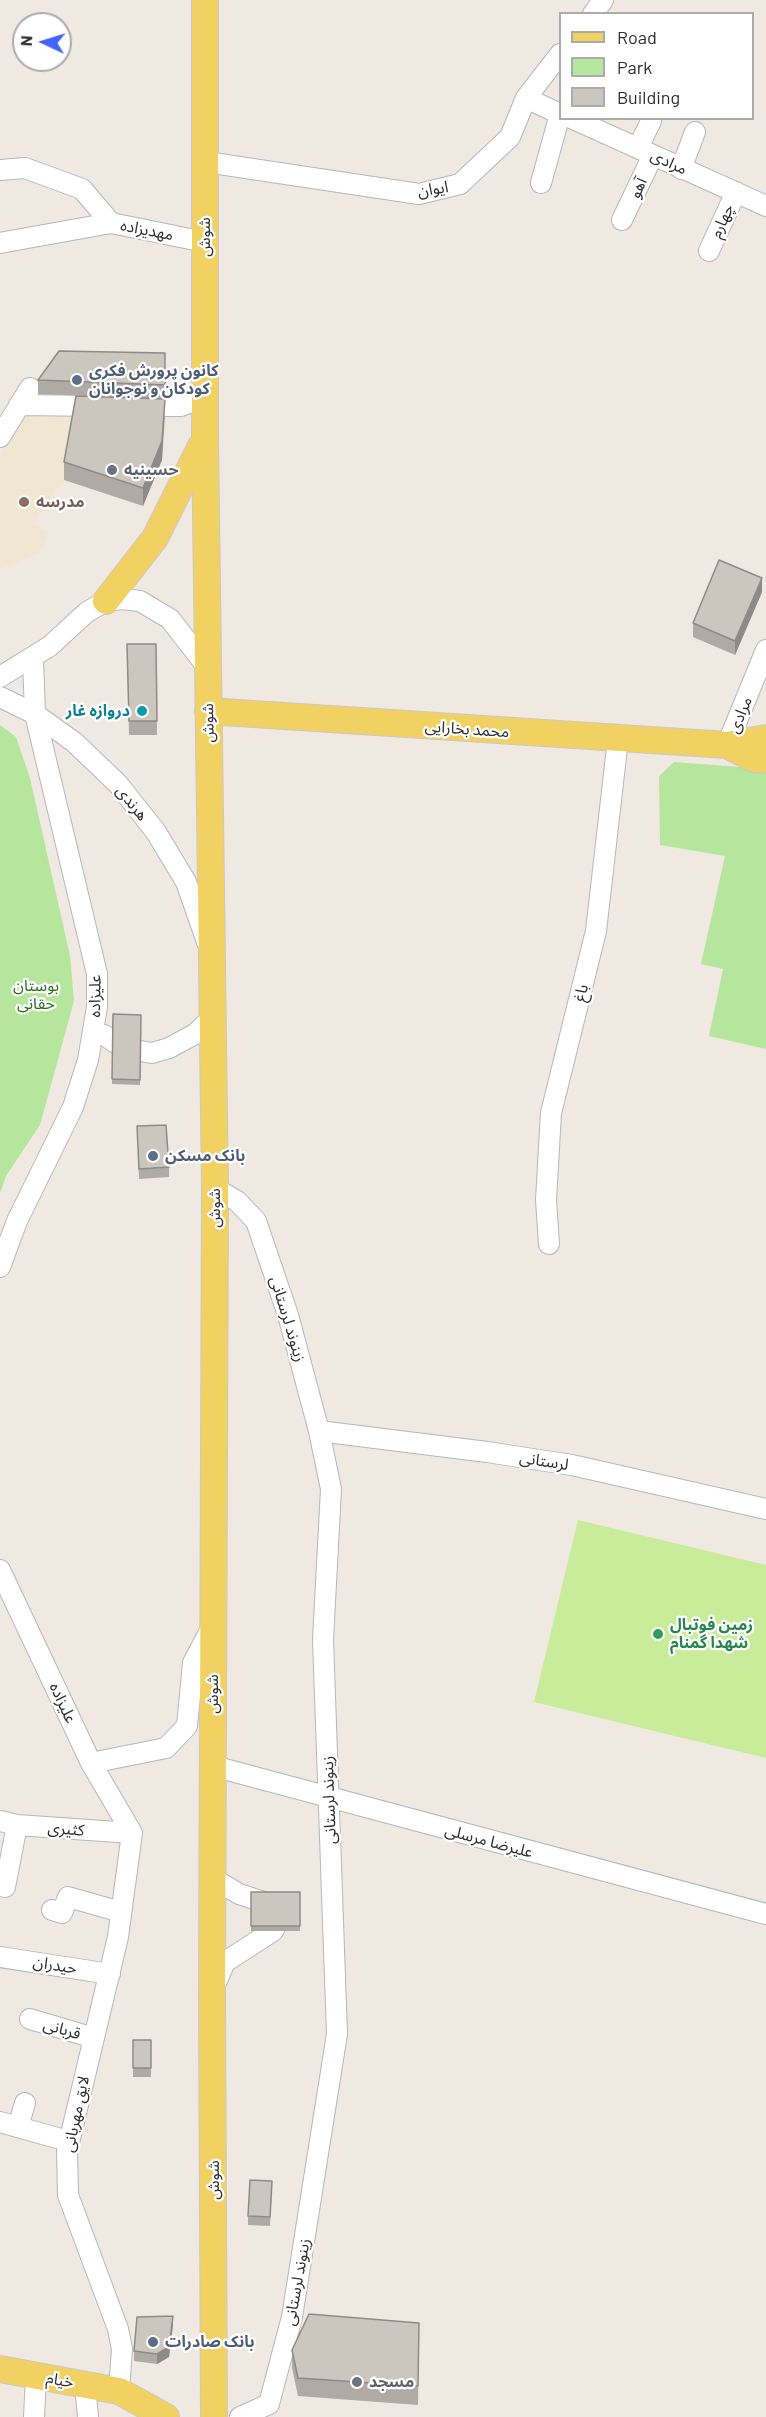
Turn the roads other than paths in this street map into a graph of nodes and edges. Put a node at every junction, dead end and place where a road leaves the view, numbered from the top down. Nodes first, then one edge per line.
1 (205, 0) edge
2 (559, 57) edge
3 (526, 98) junction
4 (559, 114) edge
5 (559, 117) edge
6 (576, 120) edge
7 (651, 121) dead end
8 (695, 132) dead end
9 (646, 152) junction
10 (206, 162) junction
11 (681, 169) junction
12 (0, 170) edge
13 (540, 183) dead end
14 (736, 192) junction
15 (766, 206) edge
16 (622, 220) dead end
17 (111, 223) junction
18 (205, 242) junction
19 (0, 243) edge
20 (709, 251) dead end
21 (30, 388) dead end
22 (206, 396) junction
23 (19, 405) junction
24 (0, 437) edge
25 (205, 437) junction
26 (106, 601) junction
27 (766, 650) edge
28 (33, 659) junction
29 (208, 669) junction
30 (0, 677) edge
31 (0, 697) edge
32 (208, 711) junction
33 (35, 714) junction
34 (766, 738) edge
35 (618, 739) junction
36 (727, 746) junction
37 (766, 760) edge
38 (211, 953) junction
39 (211, 1019) junction
40 (104, 1035) dead end
41 (215, 1188) junction
42 (549, 1244) dead end
43 (0, 1267) edge
44 (319, 1431) junction
45 (766, 1509) edge
46 (0, 1570) edge
47 (214, 1623) junction
48 (91, 1763) junction
49 (213, 1766) junction
50 (330, 1797) junction
51 (9, 1823) edge
52 (132, 1833) junction
53 (214, 1879) junction
54 (5, 1887) dead end
55 (52, 1910) dead end
56 (121, 1912) junction
57 (766, 1914) edge
58 (0, 1957) edge
59 (110, 1974) junction
60 (212, 1994) junction
61 (30, 2019) dead end
62 (94, 2038) junction
63 (25, 2103) dead end
64 (9, 2125) edge
65 (68, 2142) junction
66 (0, 2369) edge
67 (36, 2376) junction
68 (85, 2385) junction
69 (119, 2391) junction
70 (34, 2417) edge
71 (88, 2417) edge
72 (165, 2417) edge
73 (214, 2417) edge
74 (240, 2417) edge

1 - 10 main road, شوش
2 - 3 street, ایوان
3 - 4 street
3 - 10 street, ایوان
5 - 13 street
6 - 9 street, مرادی
7 - 9 street, آهو
8 - 11 street
9 - 11 street, مرادی
9 - 16 street, آهو
10 - 18 main road, شوش
11 - 14 street, مرادی
12 - 17 street, مهدیزاده
14 - 15 street, مرادی
14 - 20 street, چهارم
17 - 18 street, مهدیزاده
17 - 19 street
18 - 22 main road, شوش
21 - 23 street
22 - 23 street
22 - 25 main road, شوش
23 - 24 street
25 - 26 main road
25 - 29 main road, شوش
26 - 28 street
26 - 29 street
27 - 36 street, مرادی
28 - 30 street
28 - 33 street, علیزاده
29 - 32 main road, شوش
31 - 33 street, هرندی
32 - 35 main road, محمد بخارایی
32 - 38 main road, شوش
33 - 38 street, هرندی
33 - 43 street, علیزاده
34 - 36 main road, محمد بخارایی
35 - 36 main road, محمد بخارایی
35 - 42 street, باغ
36 - 37 main road, محمد بخارایی
38 - 39 main road, شوش
39 - 40 street
39 - 41 main road, شوش
41 - 44 street, زینوند لرستانی
41 - 47 main road, شوش
44 - 45 street, لرستانی
44 - 50 street, زینوند لرستانی
46 - 48 street, علیزاده
47 - 48 street
47 - 49 main road, شوش
48 - 52 street, علیزاده
49 - 50 street, علیرضا مرسلی
49 - 53 main road, شوش
50 - 57 street, علیرضا مرسلی
50 - 74 street, زینوند لرستانی
51 - 52 street, کثیری
51 - 54 street
52 - 56 street, لایق مهربانی
53 - 60 main road, شوش
53 - 60 street
55 - 56 street
56 - 59 street, لایق مهربانی
58 - 59 street, حیدران
59 - 62 street, لایق مهربانی
60 - 73 main road, شوش
61 - 62 street, قربانی
62 - 65 street, لایق مهربانی
63 - 64 street
64 - 65 street
65 - 69 street, لایق مهربانی
66 - 67 main road, خیام
67 - 68 main road, خیام
67 - 70 street
68 - 69 main road, خیام
68 - 71 street
69 - 72 main road, خیام

